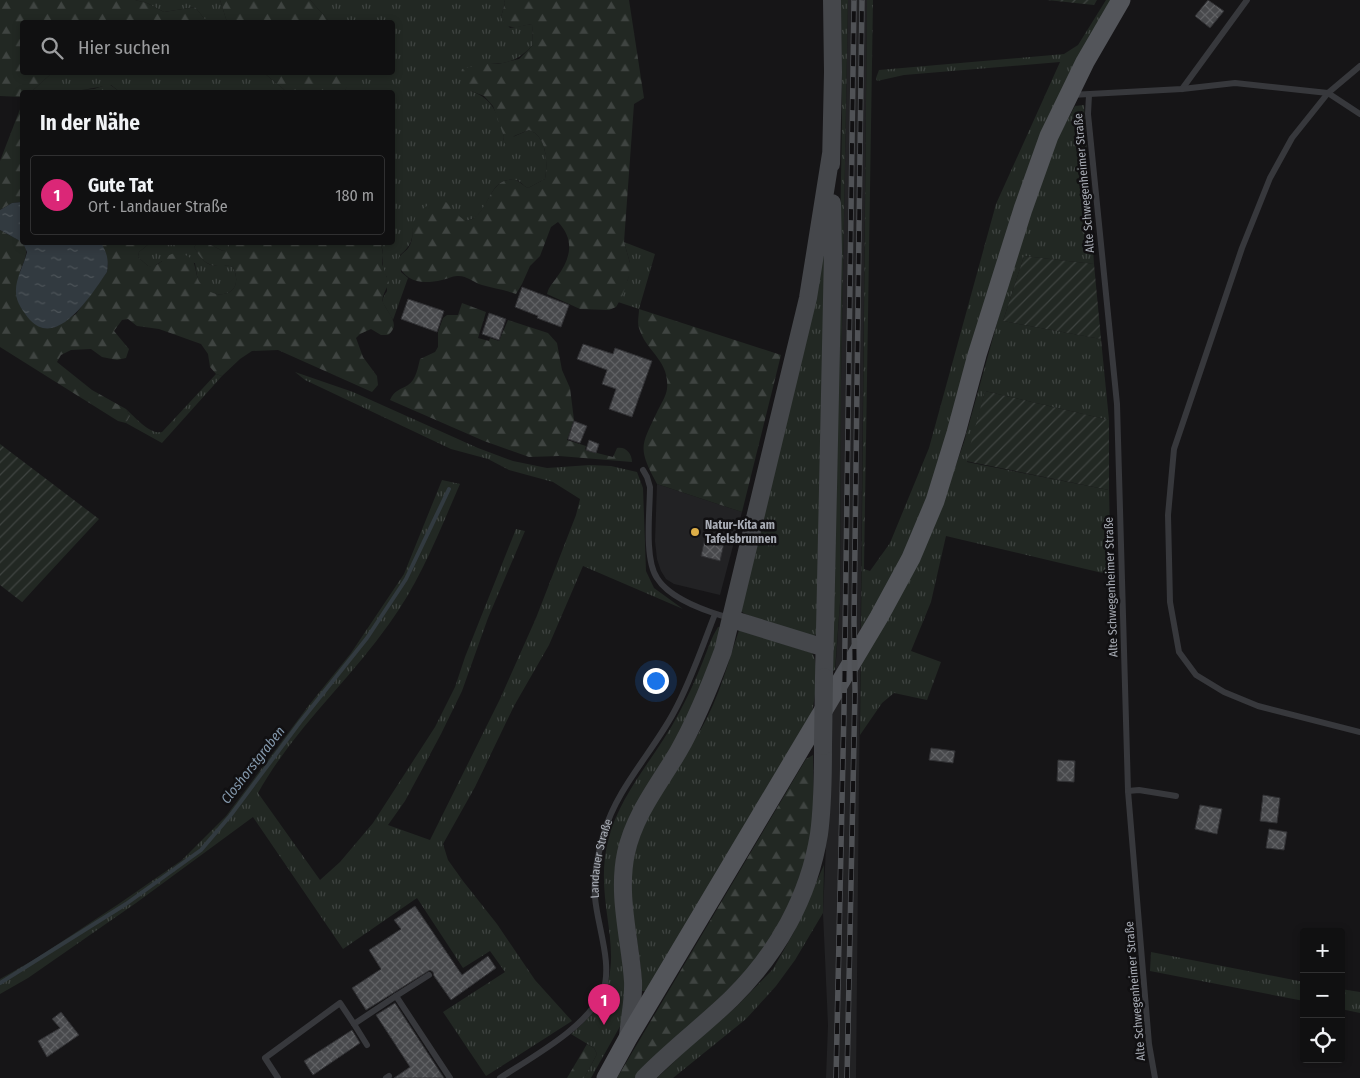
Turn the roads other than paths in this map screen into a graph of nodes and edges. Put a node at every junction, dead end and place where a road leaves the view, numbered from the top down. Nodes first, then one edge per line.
1 (832, 0) edge
2 (1121, 0) edge
3 (1248, 0) edge
4 (1360, 66) edge
5 (1182, 89) junction
6 (1328, 93) junction
7 (1089, 94) junction
8 (1069, 95) junction
9 (1360, 114) edge
10 (831, 154) junction
11 (643, 470) dead end
12 (723, 616) junction
13 (825, 648) junction
14 (1360, 732) edge
15 (1128, 791) junction
16 (1176, 796) dead end
17 (429, 975) dead end
18 (396, 996) junction
19 (354, 1024) junction
20 (628, 1038) junction
21 (367, 1045) dead end
22 (278, 1078) edge
23 (450, 1078) edge
24 (500, 1078) edge
25 (606, 1078) edge
26 (644, 1078) edge
27 (1155, 1078) edge

1 - 10 main road
2 - 8 main road
3 - 5 lane
4 - 6 lane
5 - 6 lane
5 - 7 lane
6 - 9 lane
6 - 14 lane
7 - 8 lane
7 - 15 lane, Alte Schwegenheimer Straße
8 - 20 main road
10 - 12 main road
10 - 13 main road
11 - 12 lane
12 - 13 main road
12 - 20 main road
12 - 24 lane, Landauer Straße
13 - 26 main road, bridge
15 - 16 lane
15 - 27 lane, Alte Schwegenheimer Straße
17 - 18 lane
18 - 19 lane
18 - 23 lane
19 - 21 lane
19 - 22 lane
20 - 25 main road

